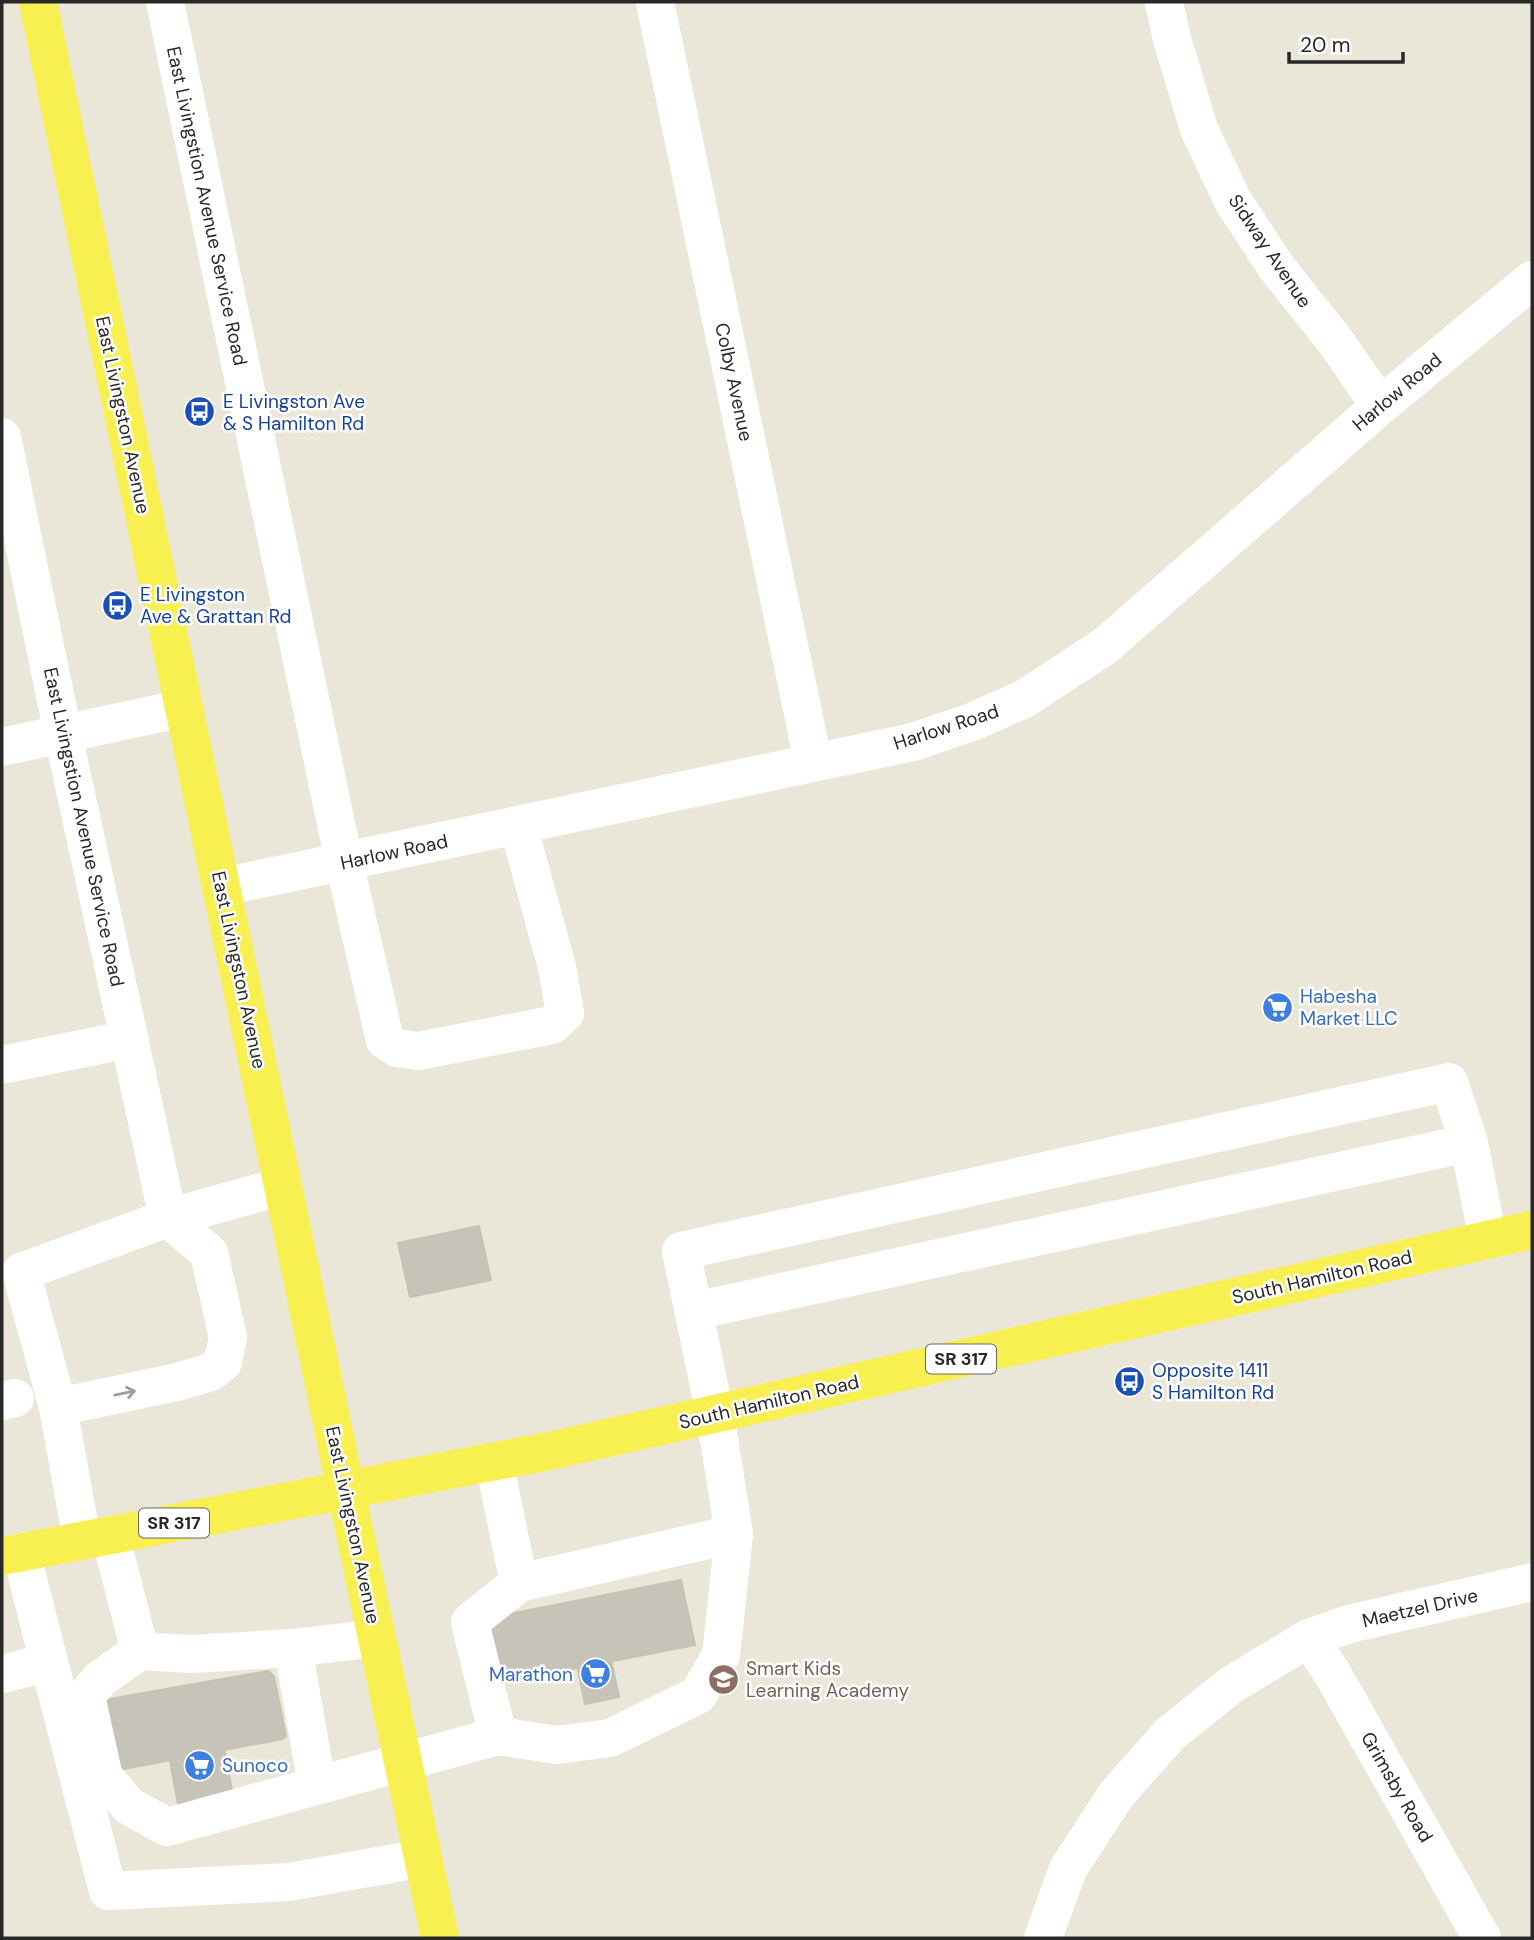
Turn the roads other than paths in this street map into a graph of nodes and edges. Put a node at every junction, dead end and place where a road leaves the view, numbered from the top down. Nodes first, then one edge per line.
1 (38, 2) edge
2 (165, 2) edge
3 (655, 2) edge
4 (1164, 2) edge
5 (1532, 280) edge
6 (1380, 406) junction
7 (2, 437) edge
8 (184, 708) junction
9 (63, 734) junction
10 (2, 747) edge
11 (813, 761) junction
12 (518, 825) junction
13 (344, 862) junction
14 (222, 887) junction
15 (130, 1039) junction
16 (2, 1065) edge
17 (1469, 1143) junction
18 (283, 1186) junction
19 (168, 1218) junction
20 (1532, 1230) edge
21 (1488, 1240) junction
22 (11, 1274) edge
23 (694, 1311) junction
24 (58, 1407) junction
25 (715, 1414) junction
26 (494, 1462) junction
27 (346, 1491) junction
28 (734, 1534) junction
29 (96, 1538) junction
30 (11, 1554) edge
31 (1532, 1582) edge
32 (519, 1583) junction
33 (1309, 1637) junction
34 (377, 1638) junction
35 (293, 1648) junction
36 (140, 1651) junction
37 (49, 1662) junction
38 (2, 1674) edge
39 (498, 1737) junction
40 (403, 1762) junction
41 (317, 1786) junction
42 (423, 1858) junction
43 (440, 1938) edge
44 (1043, 1938) edge
45 (1482, 1938) edge

1 - 8 main road, East Livingston Avenue
2 - 13 street, East Livingstion Avenue Service Road
3 - 11 street, Colby Avenue
4 - 6 street, Sidway Avenue
5 - 6 street, Harlow Road
6 - 11 street, Harlow Road
7 - 9 street, East Livingstion Avenue Service Road
8 - 9 street
8 - 14 main road, East Livingston Avenue
9 - 10 street
9 - 15 street, East Livingstion Avenue Service Road
11 - 12 street, Harlow Road
12 - 13 street, Harlow Road
12 - 13 street, East Livingstion Avenue Service Road
13 - 14 street, Harlow Road
14 - 18 main road, East Livingston Avenue
15 - 16 street
15 - 19 street, East Livingstion Avenue Service Road
17 - 21 street
17 - 23 street
17 - 23 street
18 - 19 street
18 - 27 main road, East Livingston Avenue
19 - 22 street
24 -> 19 street
20 - 21 main road, South Hamilton Road / SR 317
21 - 25 main road, South Hamilton Road / SR 317
22 - 24 street
23 - 25 street
24 - 29 street
25 - 26 main road, South Hamilton Road / SR 317
25 - 28 street
26 - 27 main road, South Hamilton Road / SR 317
26 - 32 street
27 - 29 main road, South Hamilton Road / SR 317
27 - 34 main road, East Livingston Avenue
28 - 32 street
28 - 39 street
29 - 30 main road, South Hamilton Road / SR 317
29 - 36 street
30 - 37 street
31 - 33 street, Maetzel Drive
32 - 39 street
33 - 44 street, Maetzel Drive
33 - 45 street, Grimsby Road
34 - 35 street
34 - 40 main road, East Livingston Avenue
35 - 36 street
35 - 41 street
36 - 41 street
37 - 38 street
37 - 42 street
39 - 40 street
40 - 41 street
40 - 42 main road, East Livingston Avenue
42 - 43 main road, East Livingston Avenue

